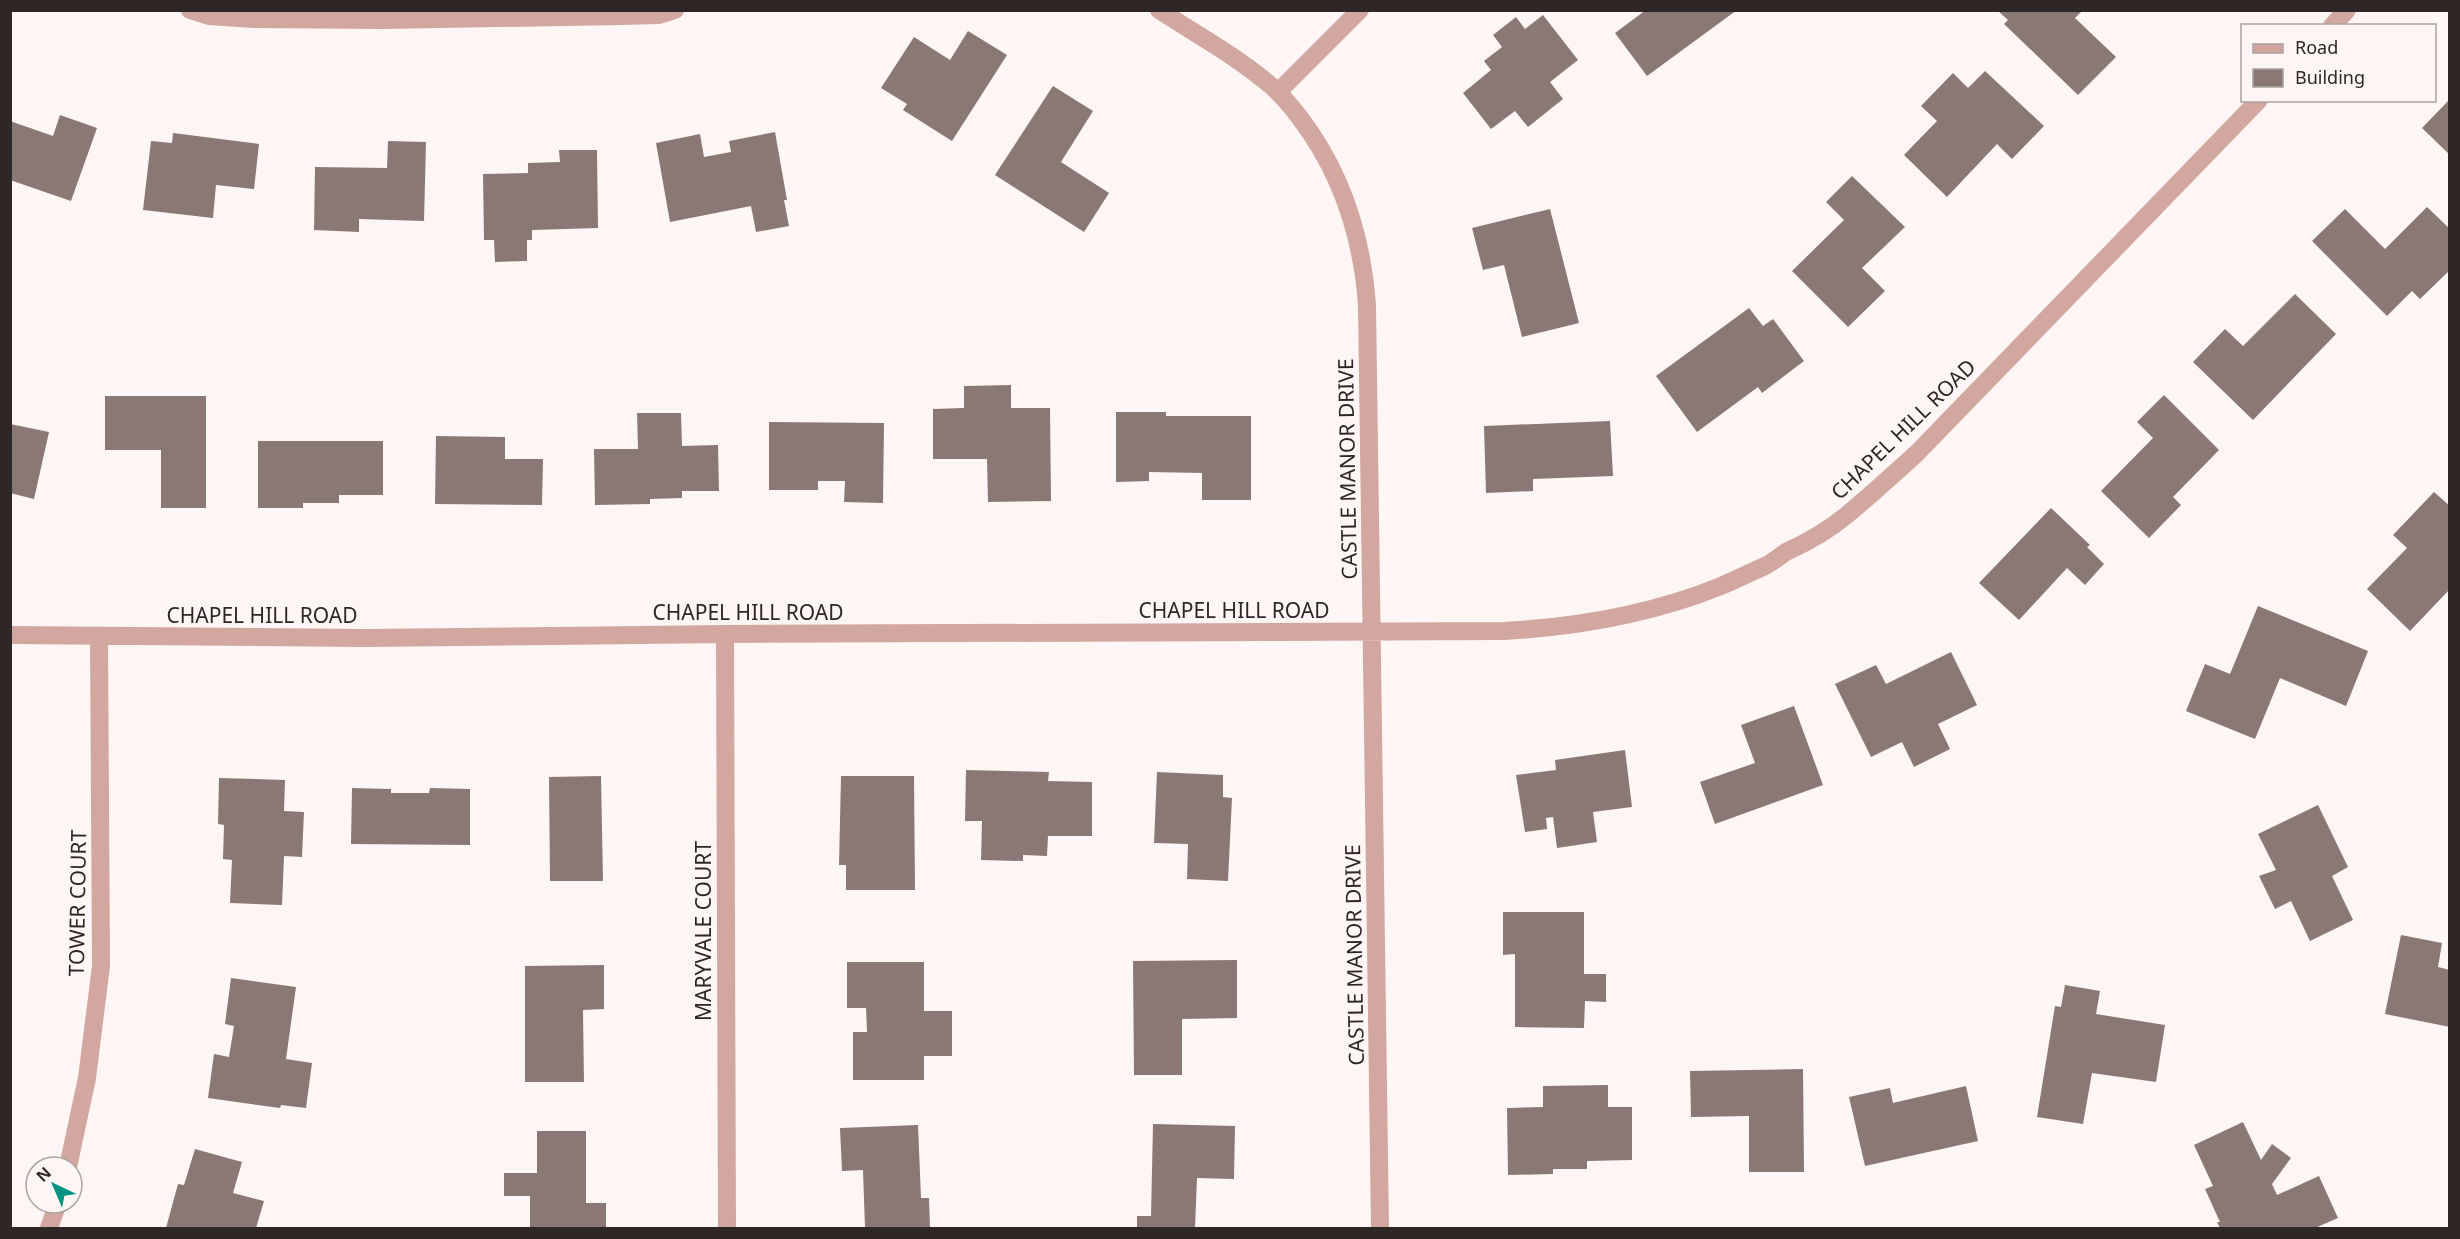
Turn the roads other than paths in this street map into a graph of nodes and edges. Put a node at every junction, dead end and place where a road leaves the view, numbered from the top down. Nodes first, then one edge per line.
1 (190, 10) edge
2 (675, 10) edge
3 (1159, 10) edge
4 (1360, 10) edge
5 (2347, 10) edge
6 (2334, 24) edge
7 (1278, 92) junction
8 (2257, 102) edge
9 (1372, 632) junction
10 (725, 634) junction
11 (10, 635) edge
12 (99, 637) junction
13 (71, 1155) edge
14 (727, 1228) edge
15 (1380, 1228) edge

1 - 2 street
3 - 7 street, CASTLE MANOR DRIVE
4 - 7 street
5 - 6 street
7 - 9 street, CASTLE MANOR DRIVE
8 - 9 street, CHAPEL HILL ROAD
9 - 10 street, CHAPEL HILL ROAD
9 - 15 street, CASTLE MANOR DRIVE
10 - 12 street, CHAPEL HILL ROAD
10 - 14 street, MARYVALE COURT
11 - 12 street, CHAPEL HILL ROAD
12 - 13 street, TOWER COURT

